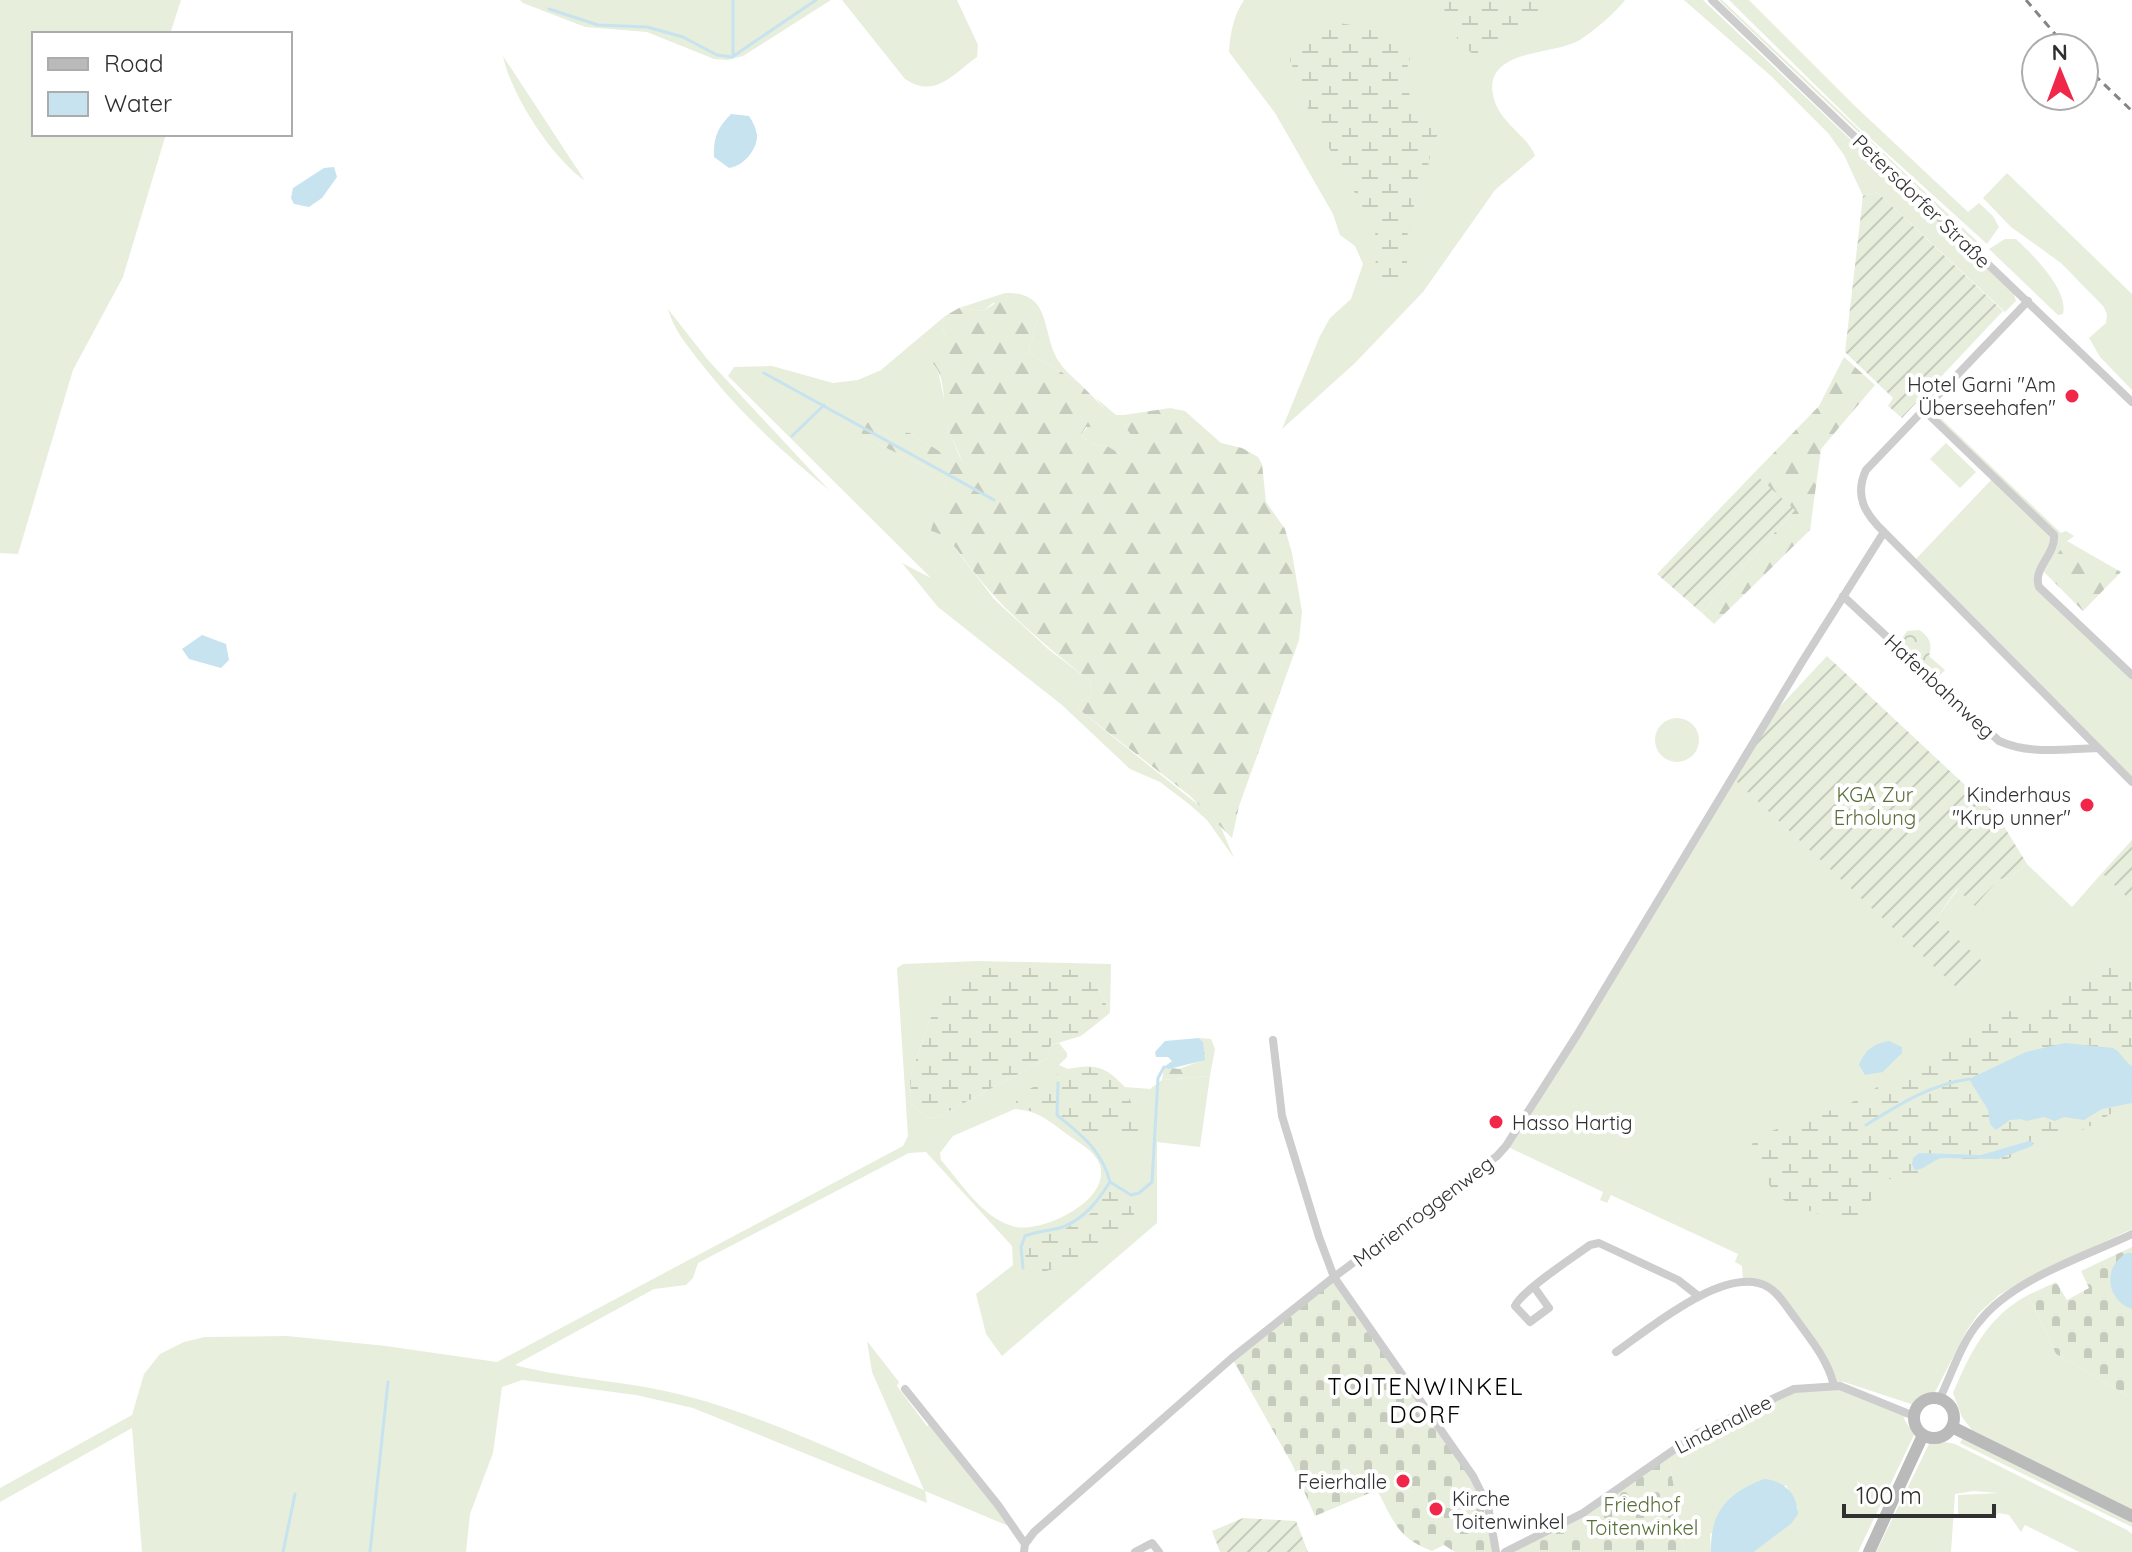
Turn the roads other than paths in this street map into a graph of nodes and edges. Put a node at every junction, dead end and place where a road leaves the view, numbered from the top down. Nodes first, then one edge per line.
1 (1712, 0) edge
2 (2028, 301) junction
3 (2132, 402) edge
4 (1924, 410) junction
5 (1884, 532) junction
6 (1843, 596) junction
7 (2132, 675) edge
8 (2097, 748) junction
9 (2132, 782) edge
10 (1273, 1040) dead end
11 (2132, 1234) edge
12 (1334, 1277) junction
13 (1534, 1287) junction
14 (1697, 1295) junction
15 (1616, 1352) dead end
16 (1832, 1385) junction
17 (905, 1389) dead end
18 (1940, 1398) junction
19 (1914, 1416) junction
20 (1952, 1427) junction
21 (1923, 1435) junction
22 (2132, 1516) edge
23 (1024, 1548) edge
24 (1135, 1552) edge
25 (1159, 1552) edge
26 (1496, 1552) edge
27 (1505, 1552) edge
28 (1869, 1552) edge

1 - 2 street, Petersdorfer Straße
2 - 3 street, Petersdorfer Straße
2 - 4 street
4 - 5 street
4 - 7 street
5 - 6 street
5 - 8 street
6 - 8 street, Hafenbahnweg
6 - 12 street, Marienroggenweg
8 - 9 street
10 - 12 street
11 - 18 street
12 - 23 street, Marienroggenweg
12 - 26 street
13 - 13 street
13 - 14 street
14 - 15 street
14 - 16 street
16 - 19 street, Lindenallee
16 - 27 street, Lindenallee
17 - 23 street, Marienroggenweg
18 - 19 street
18 - 20 street
19 - 21 street
20 - 21 street
20 - 22 street
21 - 28 street
24 - 25 street

